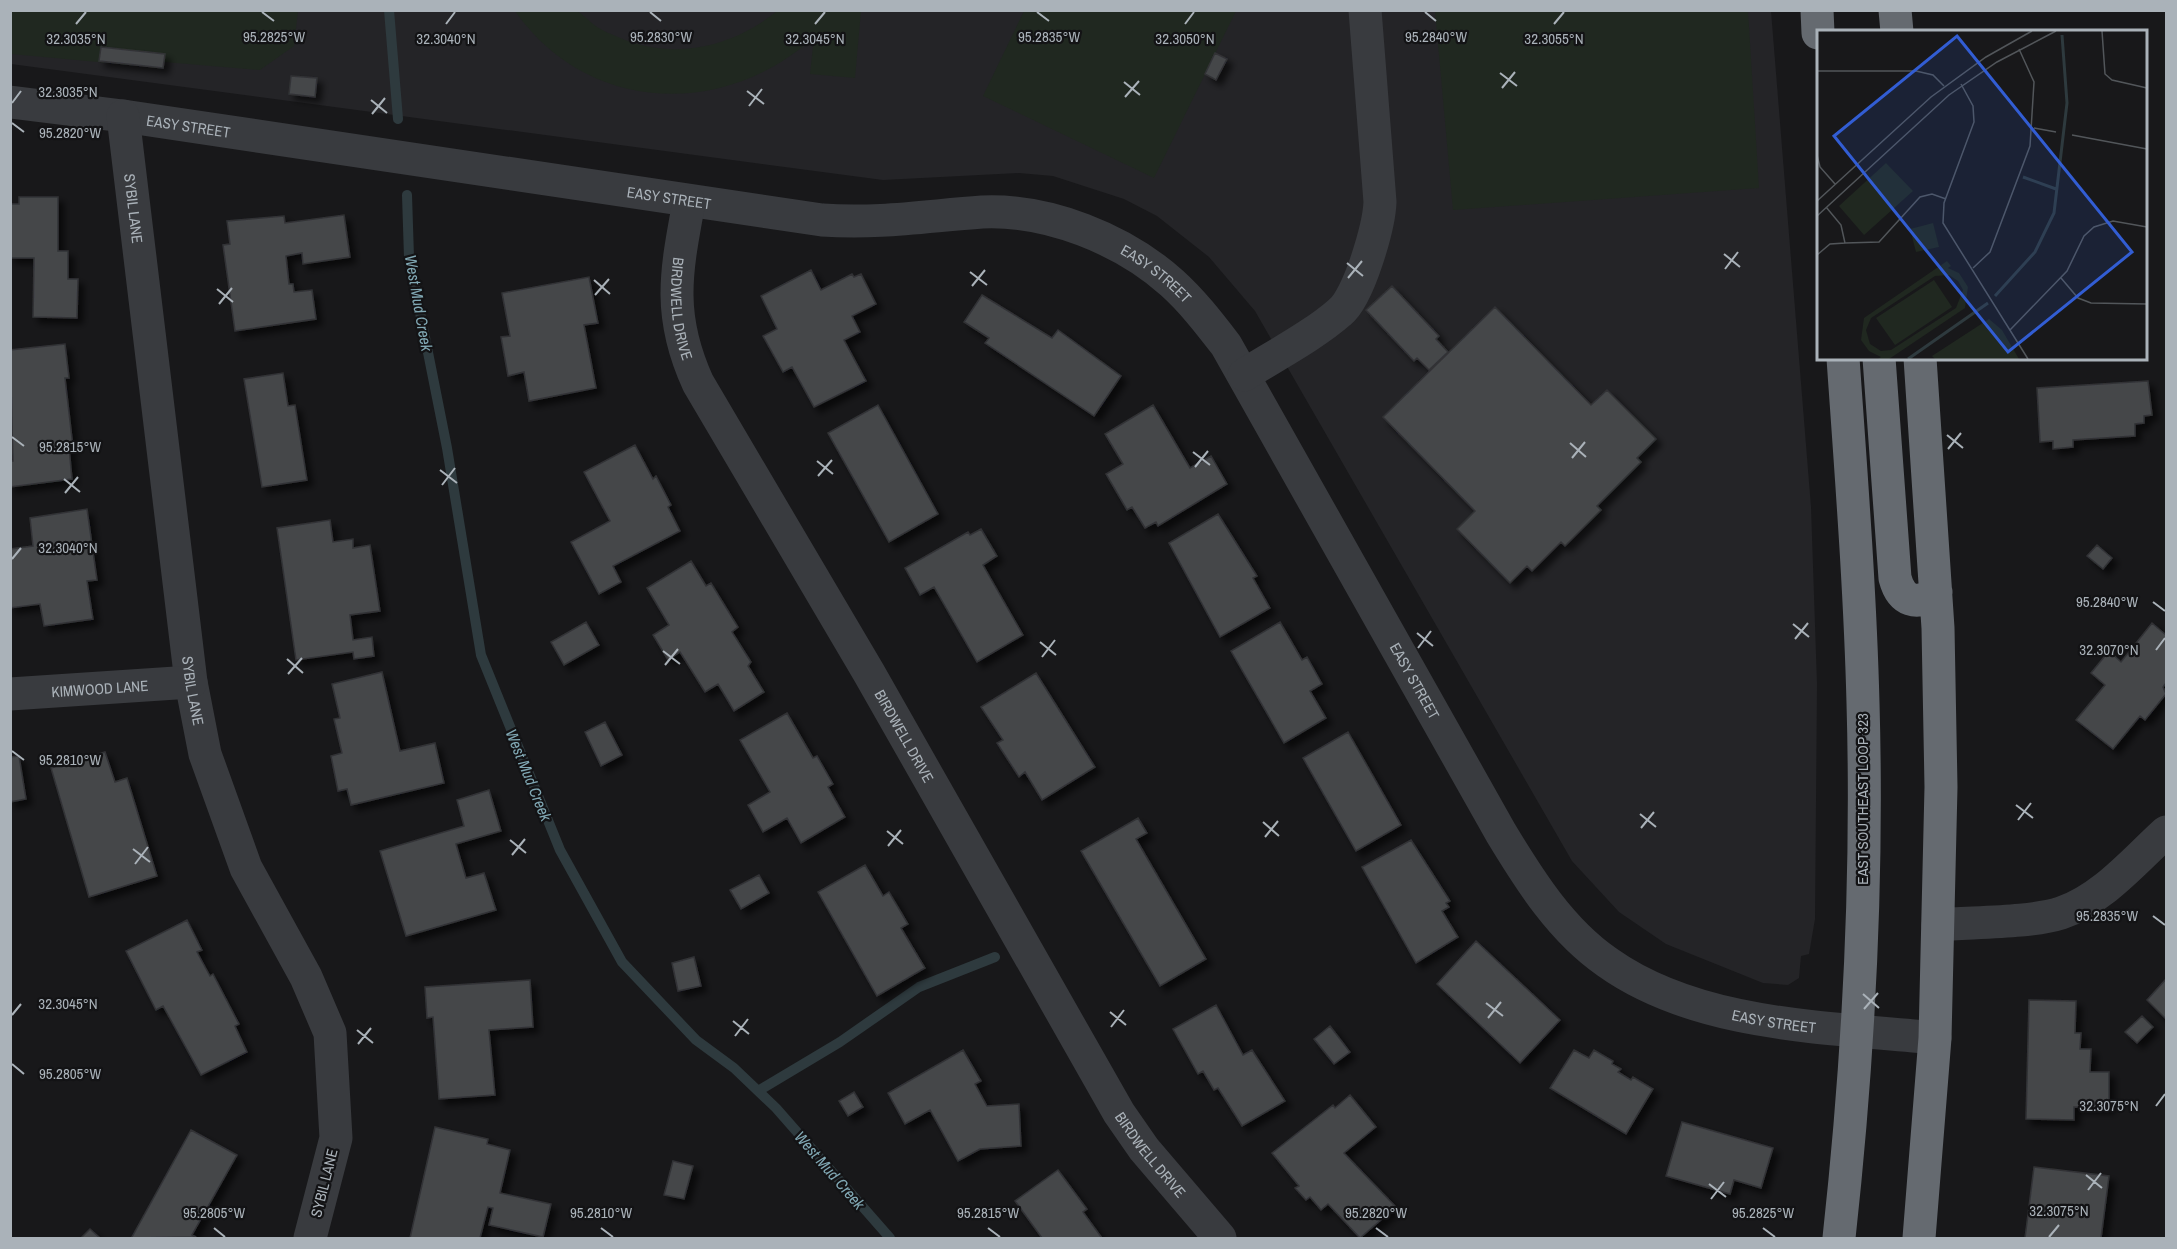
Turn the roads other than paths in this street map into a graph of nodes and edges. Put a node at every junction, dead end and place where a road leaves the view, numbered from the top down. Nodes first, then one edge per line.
1 (1365, 10) edge
2 (1817, 10) edge
3 (1828, 10) edge
4 (1895, 10) edge
5 (1818, 30) edge
6 (1835, 30) edge
7 (1897, 30) edge
8 (10, 102) edge
9 (123, 116) junction
10 (690, 202) junction
11 (1843, 360) edge
12 (1879, 360) edge
13 (1920, 360) edge
14 (1244, 375) junction
15 (1936, 592) junction
16 (191, 682) junction
17 (10, 694) edge
18 (2166, 832) edge
19 (1938, 925) junction
20 (1855, 1030) junction
21 (1935, 1038) junction
22 (310, 1239) edge
23 (1220, 1239) edge
24 (1839, 1239) edge
25 (1919, 1239) edge

1 - 14 street
2 - 5 highway
3 - 6 highway
4 - 7 highway
8 - 9 street, EASY STREET
9 - 10 street, EASY STREET
9 - 16 street, SYBIL LANE
10 - 14 street, EASY STREET
10 - 23 street, BIRDWELL DRIVE
11 - 20 highway, EAST SOUTHEAST LOOP 323
12 - 15 highway
13 - 15 highway
14 - 20 street, EASY STREET
15 - 19 highway
16 - 17 street, KIMWOOD LANE
16 - 22 street, SYBIL LANE
18 - 19 street
19 - 21 highway
20 - 21 street, EASY STREET
20 - 24 highway, EAST SOUTHEAST LOOP 323
21 - 25 highway

